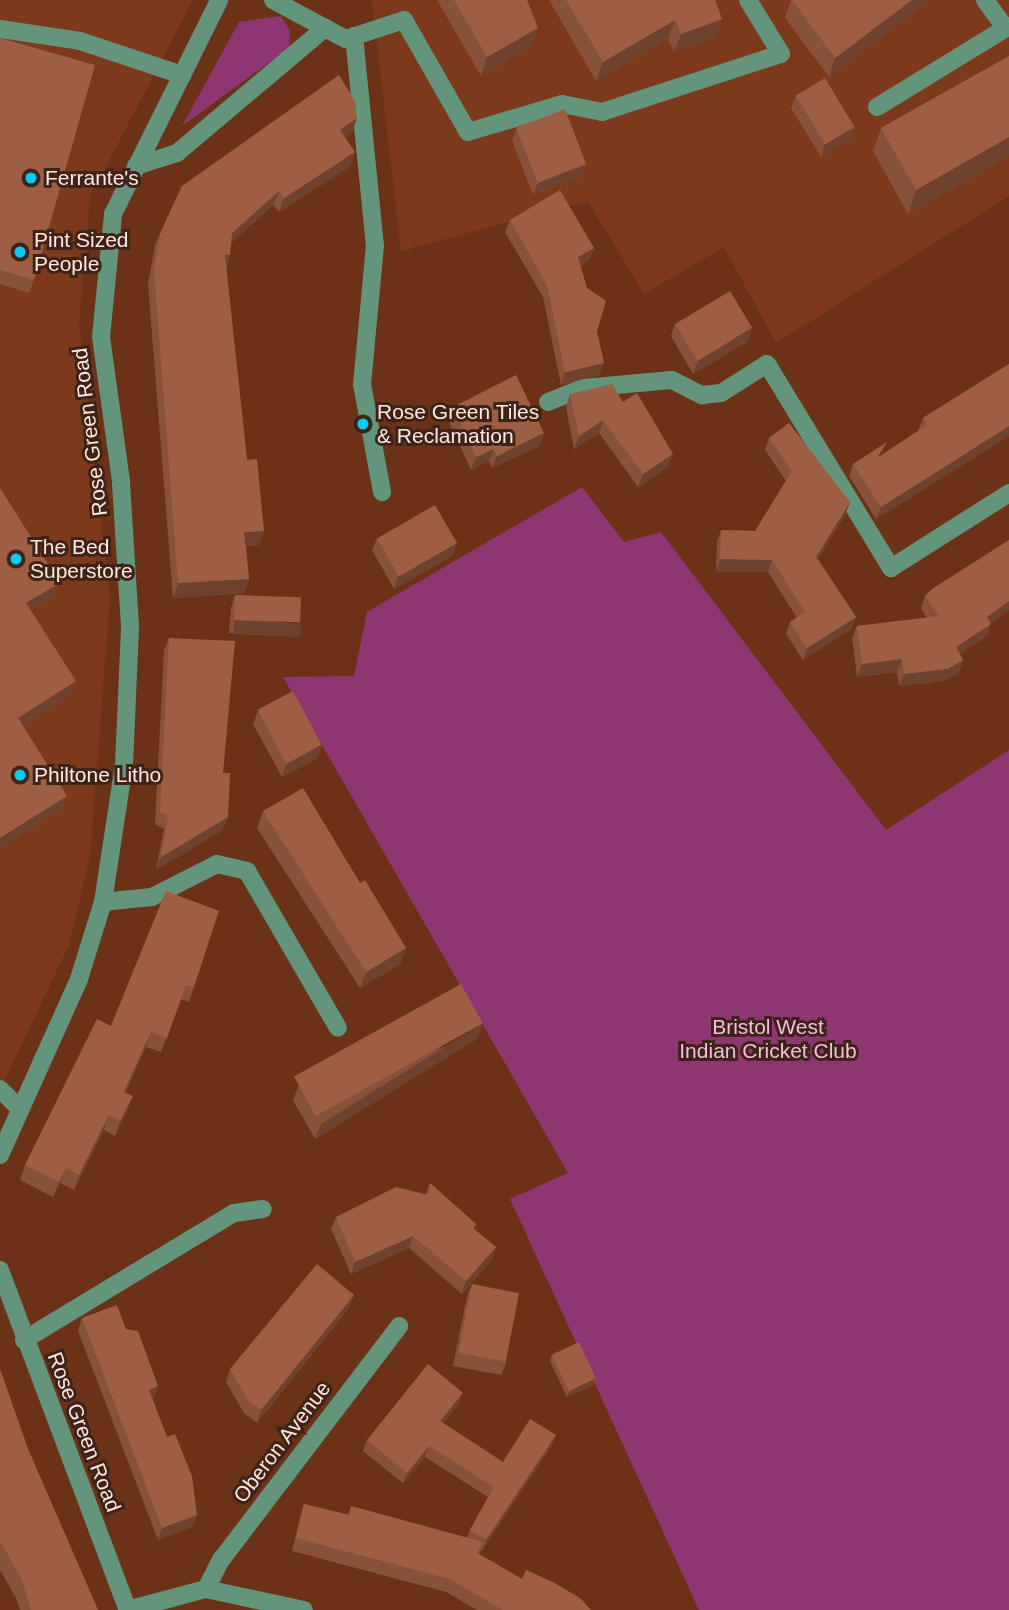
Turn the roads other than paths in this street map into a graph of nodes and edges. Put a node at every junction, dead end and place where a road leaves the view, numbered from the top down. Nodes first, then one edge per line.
1 (219, 0) edge
2 (273, 0) edge
3 (748, 0) edge
4 (985, 0) edge
5 (1007, 27) edge
6 (325, 28) junction
7 (0, 29) edge
8 (354, 36) junction
9 (181, 75) junction
10 (877, 107) dead end
11 (136, 166) junction
12 (548, 402) dead end
13 (382, 492) dead end
14 (1009, 493) edge
15 (103, 902) junction
16 (338, 1028) dead end
17 (0, 1089) edge
18 (20, 1109) junction
19 (0, 1155) edge
20 (263, 1209) dead end
21 (0, 1270) edge
22 (3, 1292) edge
23 (399, 1326) dead end
24 (24, 1340) junction
25 (206, 1589) junction
26 (127, 1610) edge
27 (304, 1610) edge

1 - 9 street, Rose Green Road
2 - 6 street
3 - 8 street
4 - 5 street
5 - 10 street
6 - 8 street
6 - 11 street
7 - 9 street
8 - 13 street
9 - 11 street, Rose Green Road
11 - 15 street, Rose Green Road
12 - 14 street
15 - 16 street
15 - 18 street, Rose Green Road
17 - 18 street
18 - 19 street, Rose Green Road
20 - 24 street
21 - 22 street, Rose Green Road
22 - 24 street, Rose Green Road
23 - 25 street, Oberon Avenue
24 - 26 street, Rose Green Road
25 - 26 street
25 - 27 street

